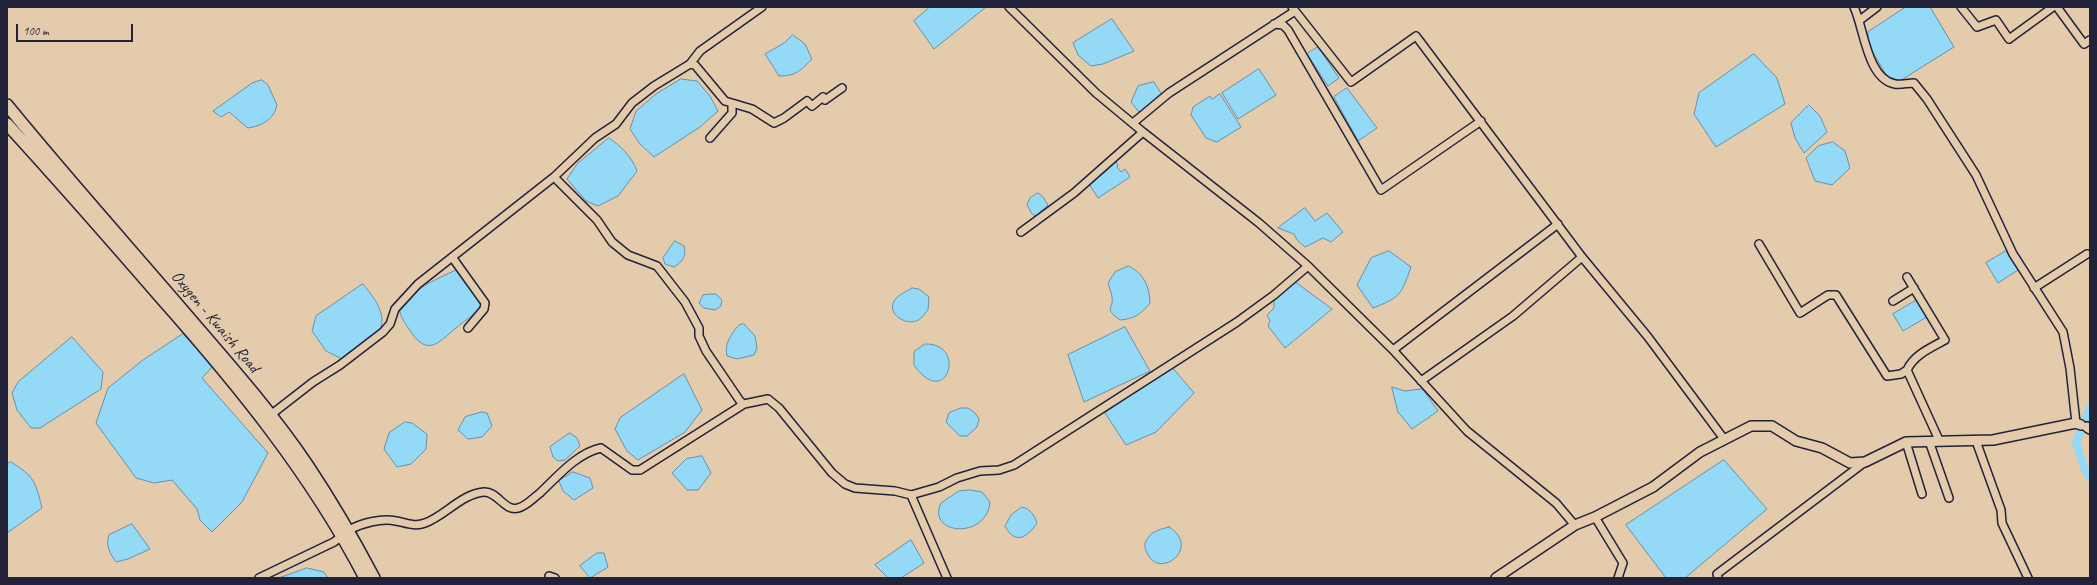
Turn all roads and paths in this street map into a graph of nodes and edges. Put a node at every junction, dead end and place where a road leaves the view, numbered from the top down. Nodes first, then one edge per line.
1 (762, 7) edge
2 (1009, 7) edge
3 (1854, 7) edge
4 (1877, 7) edge
5 (1961, 7) edge
6 (2053, 7) edge
7 (2057, 7) edge
8 (1294, 9) edge
9 (1860, 20) junction
10 (1274, 24) junction
11 (2090, 40) edge
12 (690, 64) junction
13 (842, 88) dead end
14 (732, 104) junction
15 (7, 105) edge
16 (1482, 121) junction
17 (1133, 123) junction
18 (7, 124) edge
19 (1143, 132) junction
20 (710, 138) dead end
21 (554, 177) junction
22 (1558, 224) junction
23 (1021, 232) dead end
24 (1759, 244) dead end
25 (2086, 254) dead end
26 (452, 257) junction
27 (1582, 257) junction
28 (1308, 266) junction
29 (1907, 277) dead end
30 (1914, 288) junction
31 (2034, 288) junction
32 (1893, 301) dead end
33 (468, 328) dead end
34 (1393, 350) junction
35 (1907, 370) junction
36 (1421, 381) junction
37 (744, 404) junction
38 (267, 417) junction
39 (2083, 426) edge
40 (1724, 440) junction
41 (1929, 440) junction
42 (1939, 440) junction
43 (1976, 441) junction
44 (1906, 442) junction
45 (1865, 462) junction
46 (1922, 494) dead end
47 (911, 495) junction
48 (1949, 498) dead end
49 (1595, 517) junction
50 (1573, 523) dead end
51 (346, 532) junction
52 (259, 578) edge
53 (364, 578) edge
54 (374, 578) edge
55 (947, 578) edge
56 (1496, 578) edge
57 (1618, 578) edge
58 (1718, 578) edge
59 (2028, 578) edge

1 - 12 street
2 - 17 street
3 - 9 street
4 - 9 street
5 - 6 street
7 - 11 street
8 - 10 street
8 - 16 street
9 - 31 street
10 - 16 street
10 - 17 street
12 - 14 street
12 - 21 street
13 - 14 street
14 - 20 street
15 - 38 main road, Oxygen - Kwaish Road
16 - 22 street
17 - 19 street
18 - 38 main road, Oxygen - Kwaish Road
19 - 23 street
19 - 28 street
21 - 26 street
21 - 37 street
22 - 27 street
22 - 34 street
24 - 35 street
25 - 31 street
26 - 33 street
26 - 38 street
27 - 36 street
27 - 40 street
28 - 34 street
28 - 47 street
29 - 30 street
30 - 32 street
30 - 35 street
31 - 39 street
34 - 36 street
35 - 42 street
36 - 50 street
37 - 47 street
37 - 51 street
38 - 51 main road, Oxygen - Kwaish Road
39 - 43 street
40 - 45 street
40 - 49 street
41 - 42 street
41 - 44 street
41 - 48 street
42 - 43 street
43 - 59 street
44 - 45 street
44 - 46 street
45 - 58 street
47 - 55 street
49 - 56 street
49 - 57 street
51 - 52 street
51 - 53 main road, Oxygen - Kwaish Road
51 - 54 main road, Oxygen - Kwaish Road

